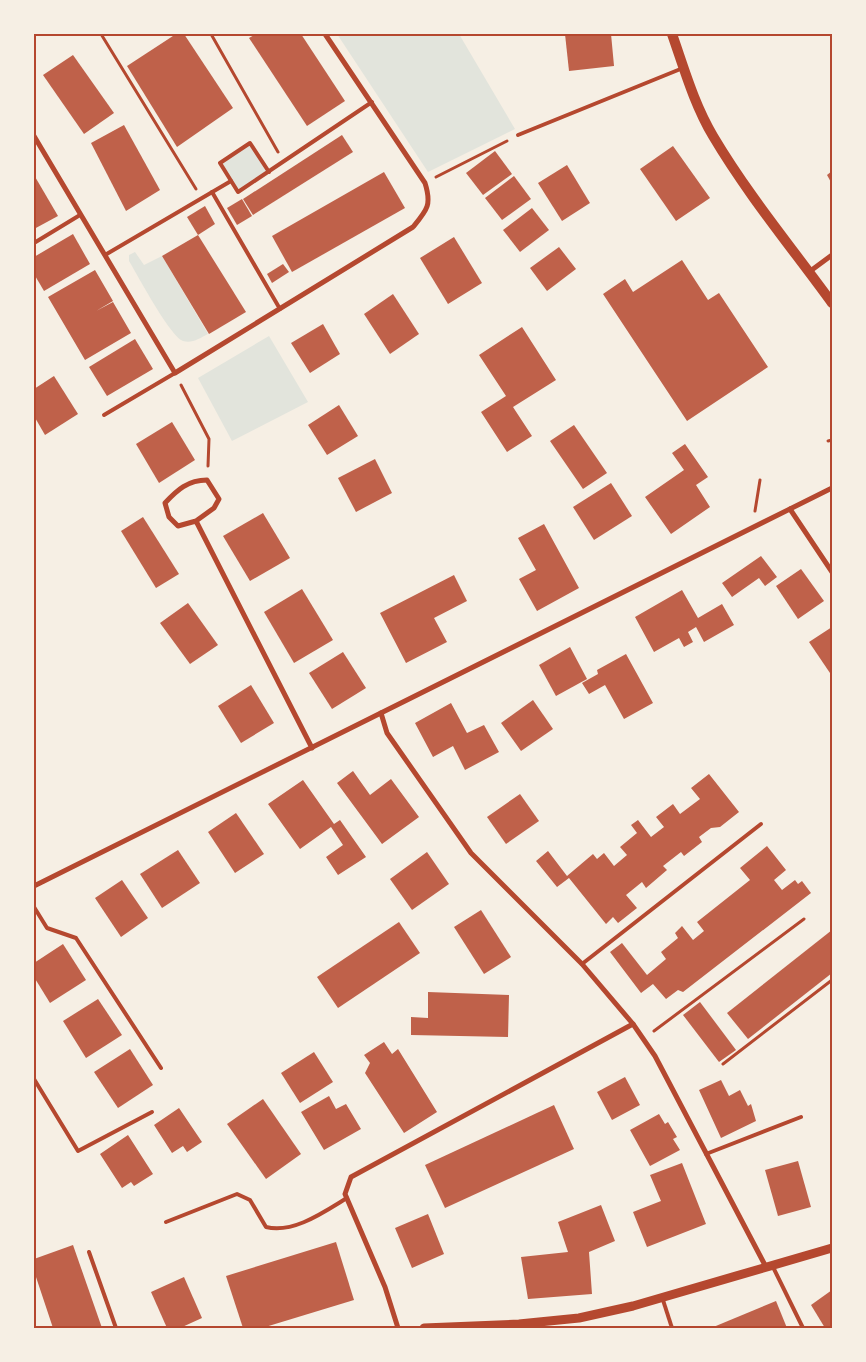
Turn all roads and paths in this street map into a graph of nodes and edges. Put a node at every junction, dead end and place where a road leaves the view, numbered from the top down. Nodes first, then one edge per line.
1 (101, 34) edge
2 (212, 34) edge
3 (325, 34) edge
4 (672, 34) edge
5 (684, 67) junction
6 (372, 102) junction
7 (518, 135) joint
8 (34, 136) edge
9 (283, 161) junction
10 (269, 172) junction
11 (231, 181) junction
12 (424, 182) junction
13 (212, 192) junction
14 (201, 198) junction
15 (80, 215) junction
16 (34, 243) edge
17 (105, 255) junction
18 (832, 255) edge
19 (809, 272) junction
20 (832, 303) edge
21 (280, 309) junction
22 (175, 373) junction
23 (104, 415) dead end
24 (207, 480) junction
25 (760, 480) dead end
26 (832, 488) edge
27 (790, 509) junction
28 (196, 521) junction
29 (760, 525) junction
30 (832, 572) edge
31 (381, 714) junction
32 (312, 748) junction
33 (761, 824) dead end
34 (34, 886) edge
35 (34, 907) edge
36 (804, 919) dead end
37 (582, 964) junction
38 (832, 980) edge
39 (633, 1024) junction
40 (643, 1039) junction
41 (723, 1064) dead end
42 (161, 1068) dead end
43 (34, 1079) edge
44 (152, 1112) dead end
45 (801, 1117) dead end
46 (706, 1154) junction
47 (347, 1198) junction
48 (166, 1222) dead end
49 (832, 1248) edge
50 (89, 1252) dead end
51 (769, 1266) junction
52 (662, 1297) junction
53 (116, 1328) edge
54 (398, 1328) edge
55 (424, 1328) edge
56 (672, 1328) edge
57 (803, 1328) edge

1 - 14 path
2 - 9 path
3 - 6 street
4 - 5 main road
5 - 7 lane
5 - 19 main road
6 - 9 lane
6 - 12 street
7 - 12 path
8 - 15 street
9 - 10 lane
10 - 11 lane
10 - 11 lane
11 - 13 lane
12 - 21 street
13 - 14 lane
13 - 21 lane
14 - 17 lane
15 - 16 lane
15 - 17 street
17 - 22 street
18 - 19 street
19 - 20 main road
21 - 22 street
22 - 23 lane
22 - 24 path
24 - 28 street
24 - 28 street
25 - 29 path
26 - 27 street
27 - 29 street
27 - 30 street
28 - 32 street
29 - 31 street
31 - 32 street
31 - 37 street
32 - 34 street
33 - 37 lane
35 - 42 lane
36 - 40 path
37 - 39 street
38 - 41 path
39 - 40 street
39 - 47 street
40 - 46 street
43 - 44 lane
45 - 46 lane
46 - 51 street
47 - 48 lane
47 - 54 street
49 - 51 street
50 - 53 lane
51 - 52 street
51 - 57 lane
52 - 55 street
52 - 56 lane

